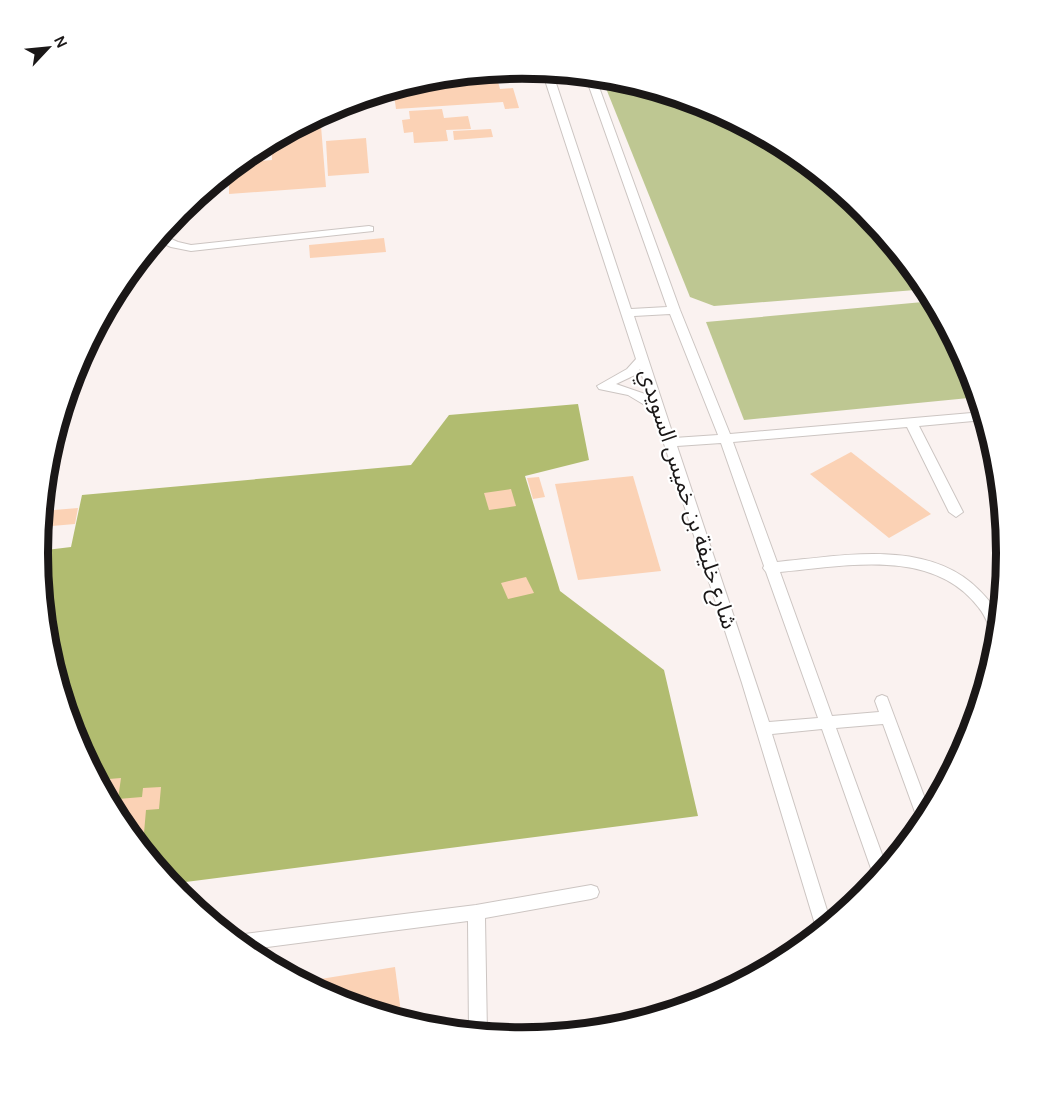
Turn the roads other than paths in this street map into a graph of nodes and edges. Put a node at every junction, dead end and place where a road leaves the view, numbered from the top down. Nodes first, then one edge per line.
1 (550, 80) edge
2 (593, 85) edge
3 (369, 229) dead end
4 (166, 241) edge
5 (674, 310) junction
6 (627, 313) junction
7 (642, 359) junction
8 (658, 408) junction
9 (976, 417) edge
10 (911, 422) junction
11 (726, 439) junction
12 (669, 443) junction
13 (956, 512) dead end
14 (770, 568) junction
15 (991, 619) edge
16 (882, 701) dead end
17 (888, 717) junction
18 (827, 723) junction
19 (764, 729) junction
20 (921, 808) edge
21 (878, 866) edge
22 (591, 892) dead end
23 (476, 912) junction
24 (821, 920) edge
25 (251, 941) edge
26 (478, 1025) edge

1 - 6 lane, شارع خليفة بن خميس السويدي
2 - 5 lane
3 - 4 lane
5 - 6 lane
5 - 11 lane
6 - 7 lane, شارع خليفة بن خميس السويدي
7 - 8 lane, شارع خليفة بن خميس السويدي
7 - 8 lane
8 - 12 lane, شارع خليفة بن خميس السويدي
9 - 10 lane
10 - 11 lane
10 - 13 lane
11 - 12 lane
11 - 14 lane
12 - 19 lane, شارع خليفة بن خميس السويدي
14 - 15 lane
14 - 18 lane
16 - 17 lane
17 - 18 lane
17 - 20 lane
18 - 19 lane
18 - 21 lane
19 - 24 lane, شارع خليفة بن خميس السويدي
22 - 23 lane
23 - 25 lane
23 - 26 lane

